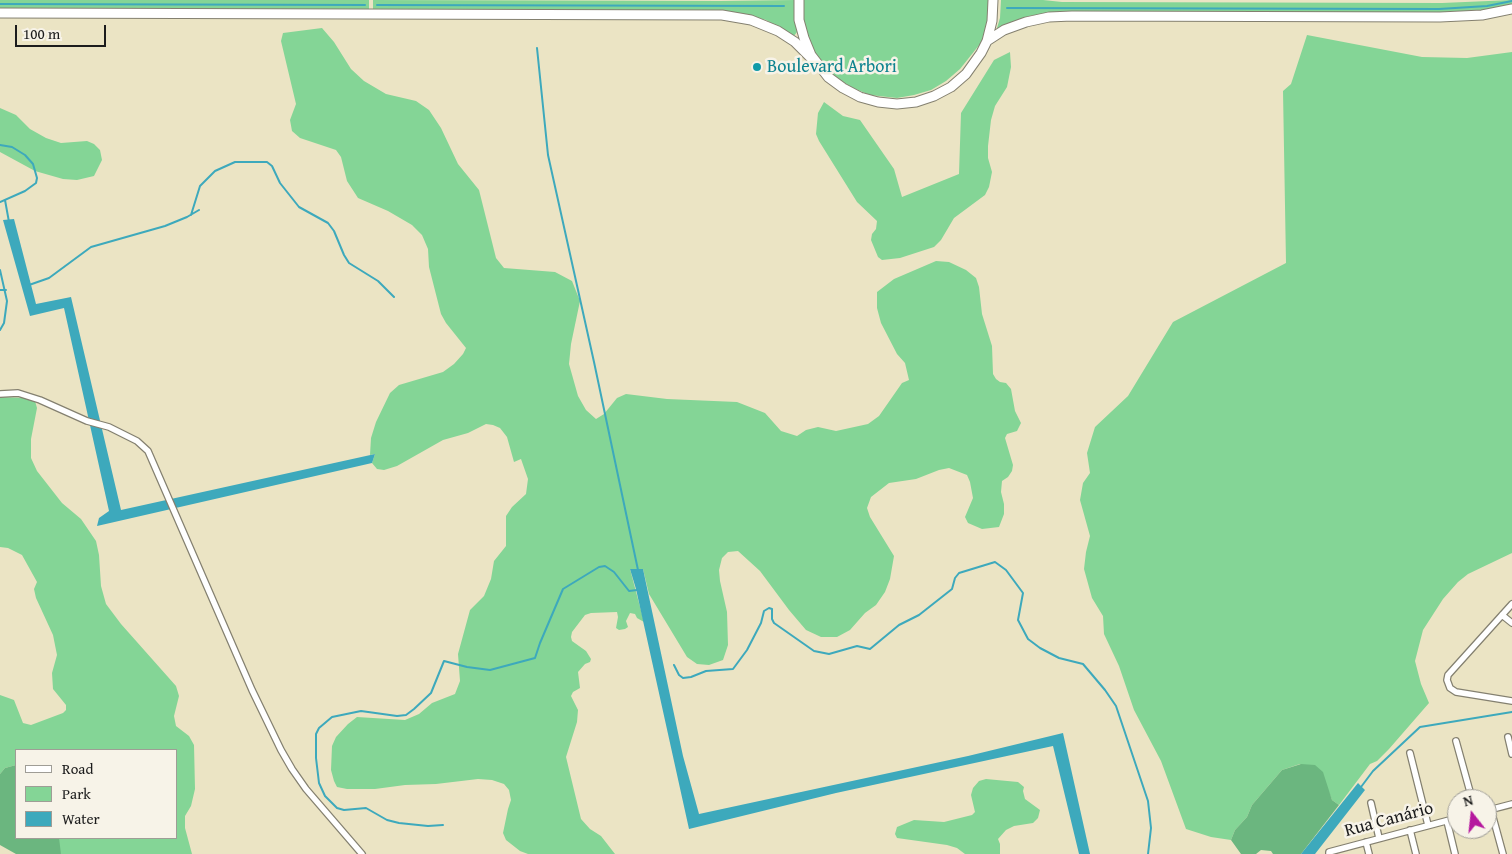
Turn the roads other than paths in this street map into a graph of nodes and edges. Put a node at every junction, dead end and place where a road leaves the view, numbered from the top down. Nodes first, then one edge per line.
1 (799, 0) edge
2 (993, 0) edge
3 (1512, 9) edge
4 (0, 13) edge
5 (987, 41) junction
6 (816, 63) junction
7 (0, 394) edge
8 (1512, 604) edge
9 (1502, 615) junction
10 (1512, 623) edge
11 (1512, 701) edge
12 (1508, 737) dead end
13 (1456, 741) dead end
14 (1410, 753) dead end
15 (1512, 754) edge
16 (1469, 789) edge
17 (1371, 803) dead end
18 (1512, 804) edge
19 (1497, 808) edge
20 (1447, 821) edge
21 (1428, 825) junction
22 (1410, 830) junction
23 (1497, 835) edge
24 (1379, 838) junction
25 (1451, 839) edge
26 (1366, 842) junction
27 (1329, 853) edge
28 (362, 854) edge
29 (1369, 854) edge
30 (1416, 854) edge
31 (1455, 854) edge
32 (1503, 854) edge

1 - 6 main road
2 - 5 main road
3 - 5 main road
4 - 6 main road
5 - 6 main road
7 - 28 street
8 - 9 street
9 - 10 street
9 - 11 street
12 - 15 street
13 - 16 street
14 - 21 street
17 - 24 street
18 - 19 street
20 - 21 street, Rua Canário
21 - 22 street, Rua Canário
22 - 24 street, Rua Canário
22 - 30 street
23 - 32 street
24 - 26 street, Rua Canário
25 - 31 street
26 - 27 street, Rua Canário
26 - 29 street

